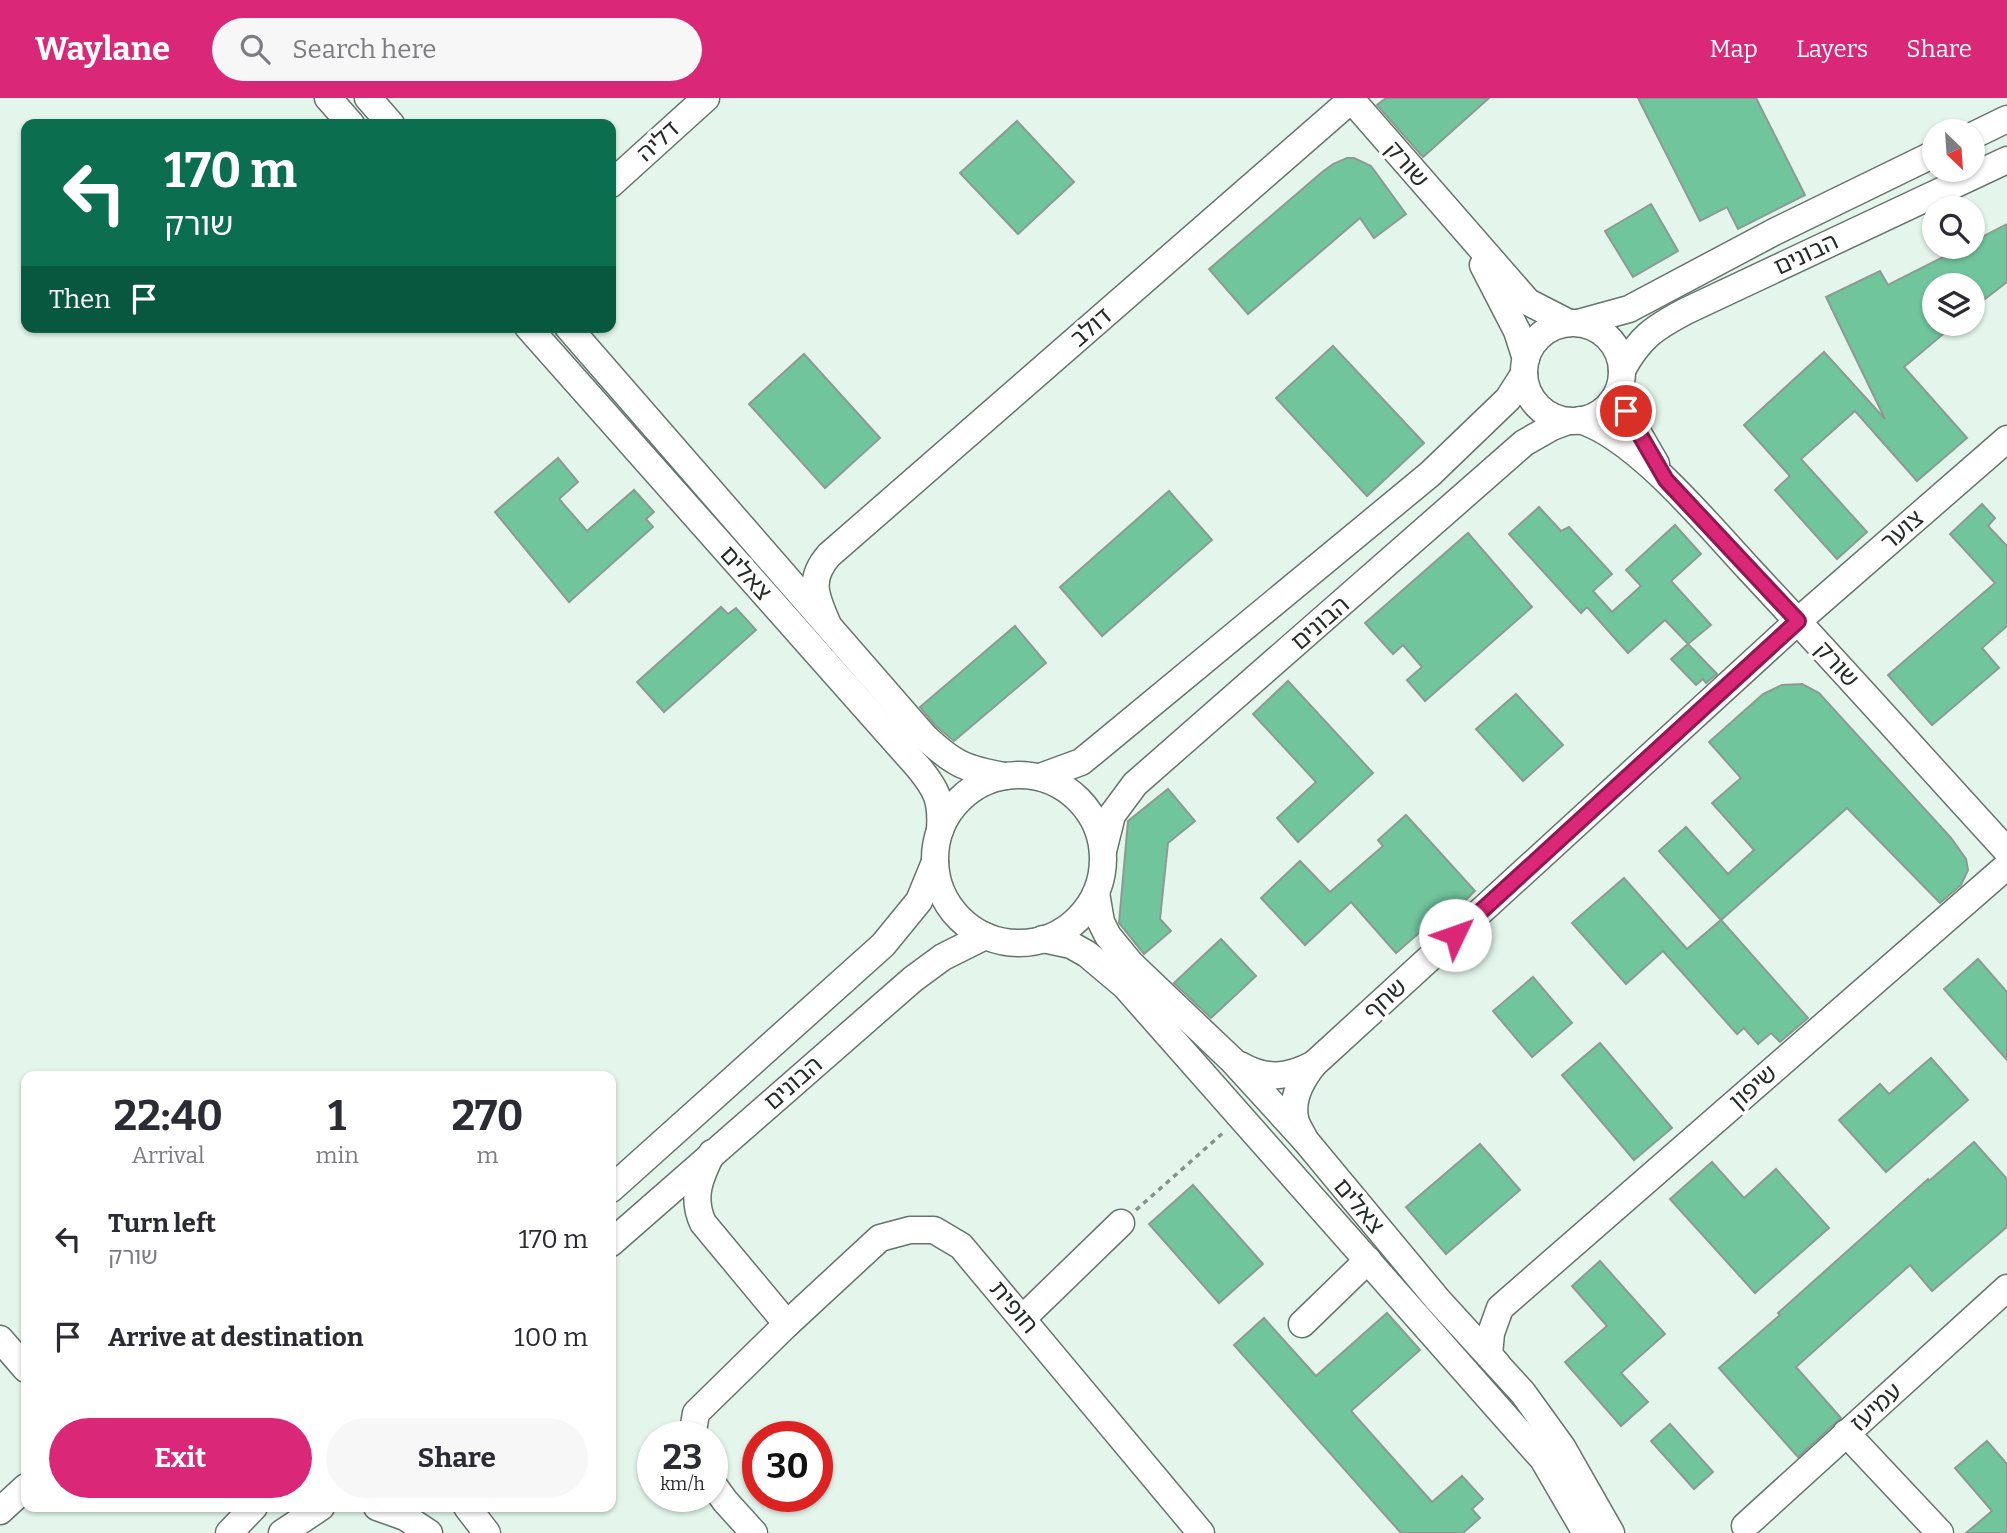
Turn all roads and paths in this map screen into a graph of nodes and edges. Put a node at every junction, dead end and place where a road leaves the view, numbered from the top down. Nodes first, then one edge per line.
1 (328, 98) edge
2 (368, 98) edge
3 (706, 98) edge
4 (1351, 99) edge
5 (347, 119) edge
6 (387, 119) edge
7 (2007, 119) edge
8 (1985, 130) edge
9 (2007, 160) edge
10 (1922, 161) edge
11 (616, 179) edge
12 (1464, 230) junction
13 (1574, 323) junction
14 (533, 333) edge
15 (573, 333) edge
16 (1525, 366) junction
17 (1620, 381) junction
18 (1574, 421) junction
19 (2007, 439) edge
20 (1666, 480) junction
21 (829, 555) junction
22 (769, 557) junction
23 (1798, 621) junction
24 (828, 625) junction
25 (1004, 776) junction
26 (1040, 777) junction
27 (940, 830) junction
28 (1103, 851) junction
29 (2007, 851) edge
30 (935, 862) junction
31 (2007, 866) edge
32 (1096, 893) junction
33 (985, 936) junction
34 (1044, 939) junction
35 (1231, 1060) junction
36 (1314, 1064) junction
37 (1241, 1117) junction
38 (1305, 1140) junction
39 (712, 1153) junction
40 (616, 1185) edge
41 (640, 1218) junction
42 (703, 1223) junction
43 (1121, 1223) joint
44 (616, 1239) edge
45 (1368, 1260) junction
46 (2007, 1288) edge
47 (1438, 1300) junction
48 (1500, 1308) junction
49 (1023, 1318) junction
50 (787, 1324) junction
51 (1301, 1324) dead end
52 (0, 1339) edge
53 (21, 1363) edge
54 (1523, 1393) junction
55 (695, 1421) edge
56 (1846, 1433) junction
57 (21, 1492) edge
58 (728, 1504) edge
59 (0, 1511) edge
60 (249, 1512) edge
61 (314, 1512) edge
62 (391, 1512) edge
63 (471, 1512) edge
64 (1745, 1525) dead end
65 (229, 1533) edge
66 (282, 1533) edge
67 (429, 1533) edge
68 (487, 1533) edge
69 (754, 1533) edge
70 (1201, 1533) edge
71 (1586, 1533) edge
72 (1611, 1533) edge
73 (1940, 1533) edge

1 - 5 street
2 - 6 street
3 - 11 street, דליה
4 - 12 street, שורק
4 - 21 street, דולב
7 - 8 street
9 - 17 street, הבונים
10 - 13 street, הבונים
12 - 13 street, שורק
12 - 16 street, שורק
13 - 16 street
13 - 17 street
14 - 27 street, צאלים
15 - 22 street, צאלים
16 - 18 street
16 - 26 street, הבונים
17 - 18 street
17 - 20 street, שורק
18 - 20 street, שורק
18 - 28 street, הבונים
19 - 23 street, צוער
20 - 23 street, שורק
21 - 22 street, דולב
21 - 24 street, דולב
22 - 24 street, צאלים
23 - 29 street, שורק
23 - 36 street, שחף
24 - 25 street, צאלים
25 - 26 street
25 - 27 street
26 - 28 street
27 - 30 street
28 - 32 street
30 - 33 street
30 - 40 street, הבונים
31 - 48 street, שיפון
32 - 34 street
32 - 35 street, צאלים
33 - 34 street
33 - 39 street, הבונים
34 - 37 street, צאלים
35 - 36 street, שחף
35 - 38 street, צאלים
36 - 38 street, שחף
37 - 43 path
37 - 45 street, צאלים
38 - 47 street, צאלים
39 - 41 street, הבונים
39 - 42 street
41 - 42 street
41 - 44 street, הבונים
42 - 50 street
43 - 49 street
45 - 51 street
45 - 71 street, צאלים
46 - 56 street, עמיעז
47 - 48 street
47 - 54 street, צאלים
48 - 54 street
49 - 50 street, חופית
49 - 70 street, חופית
50 - 55 street, חופית
52 - 53 street
54 - 72 street, צאלים
56 - 64 street, עמיעז
56 - 73 street
57 - 59 street
58 - 69 street
60 - 65 street
61 - 66 street
62 - 67 street
63 - 68 street

